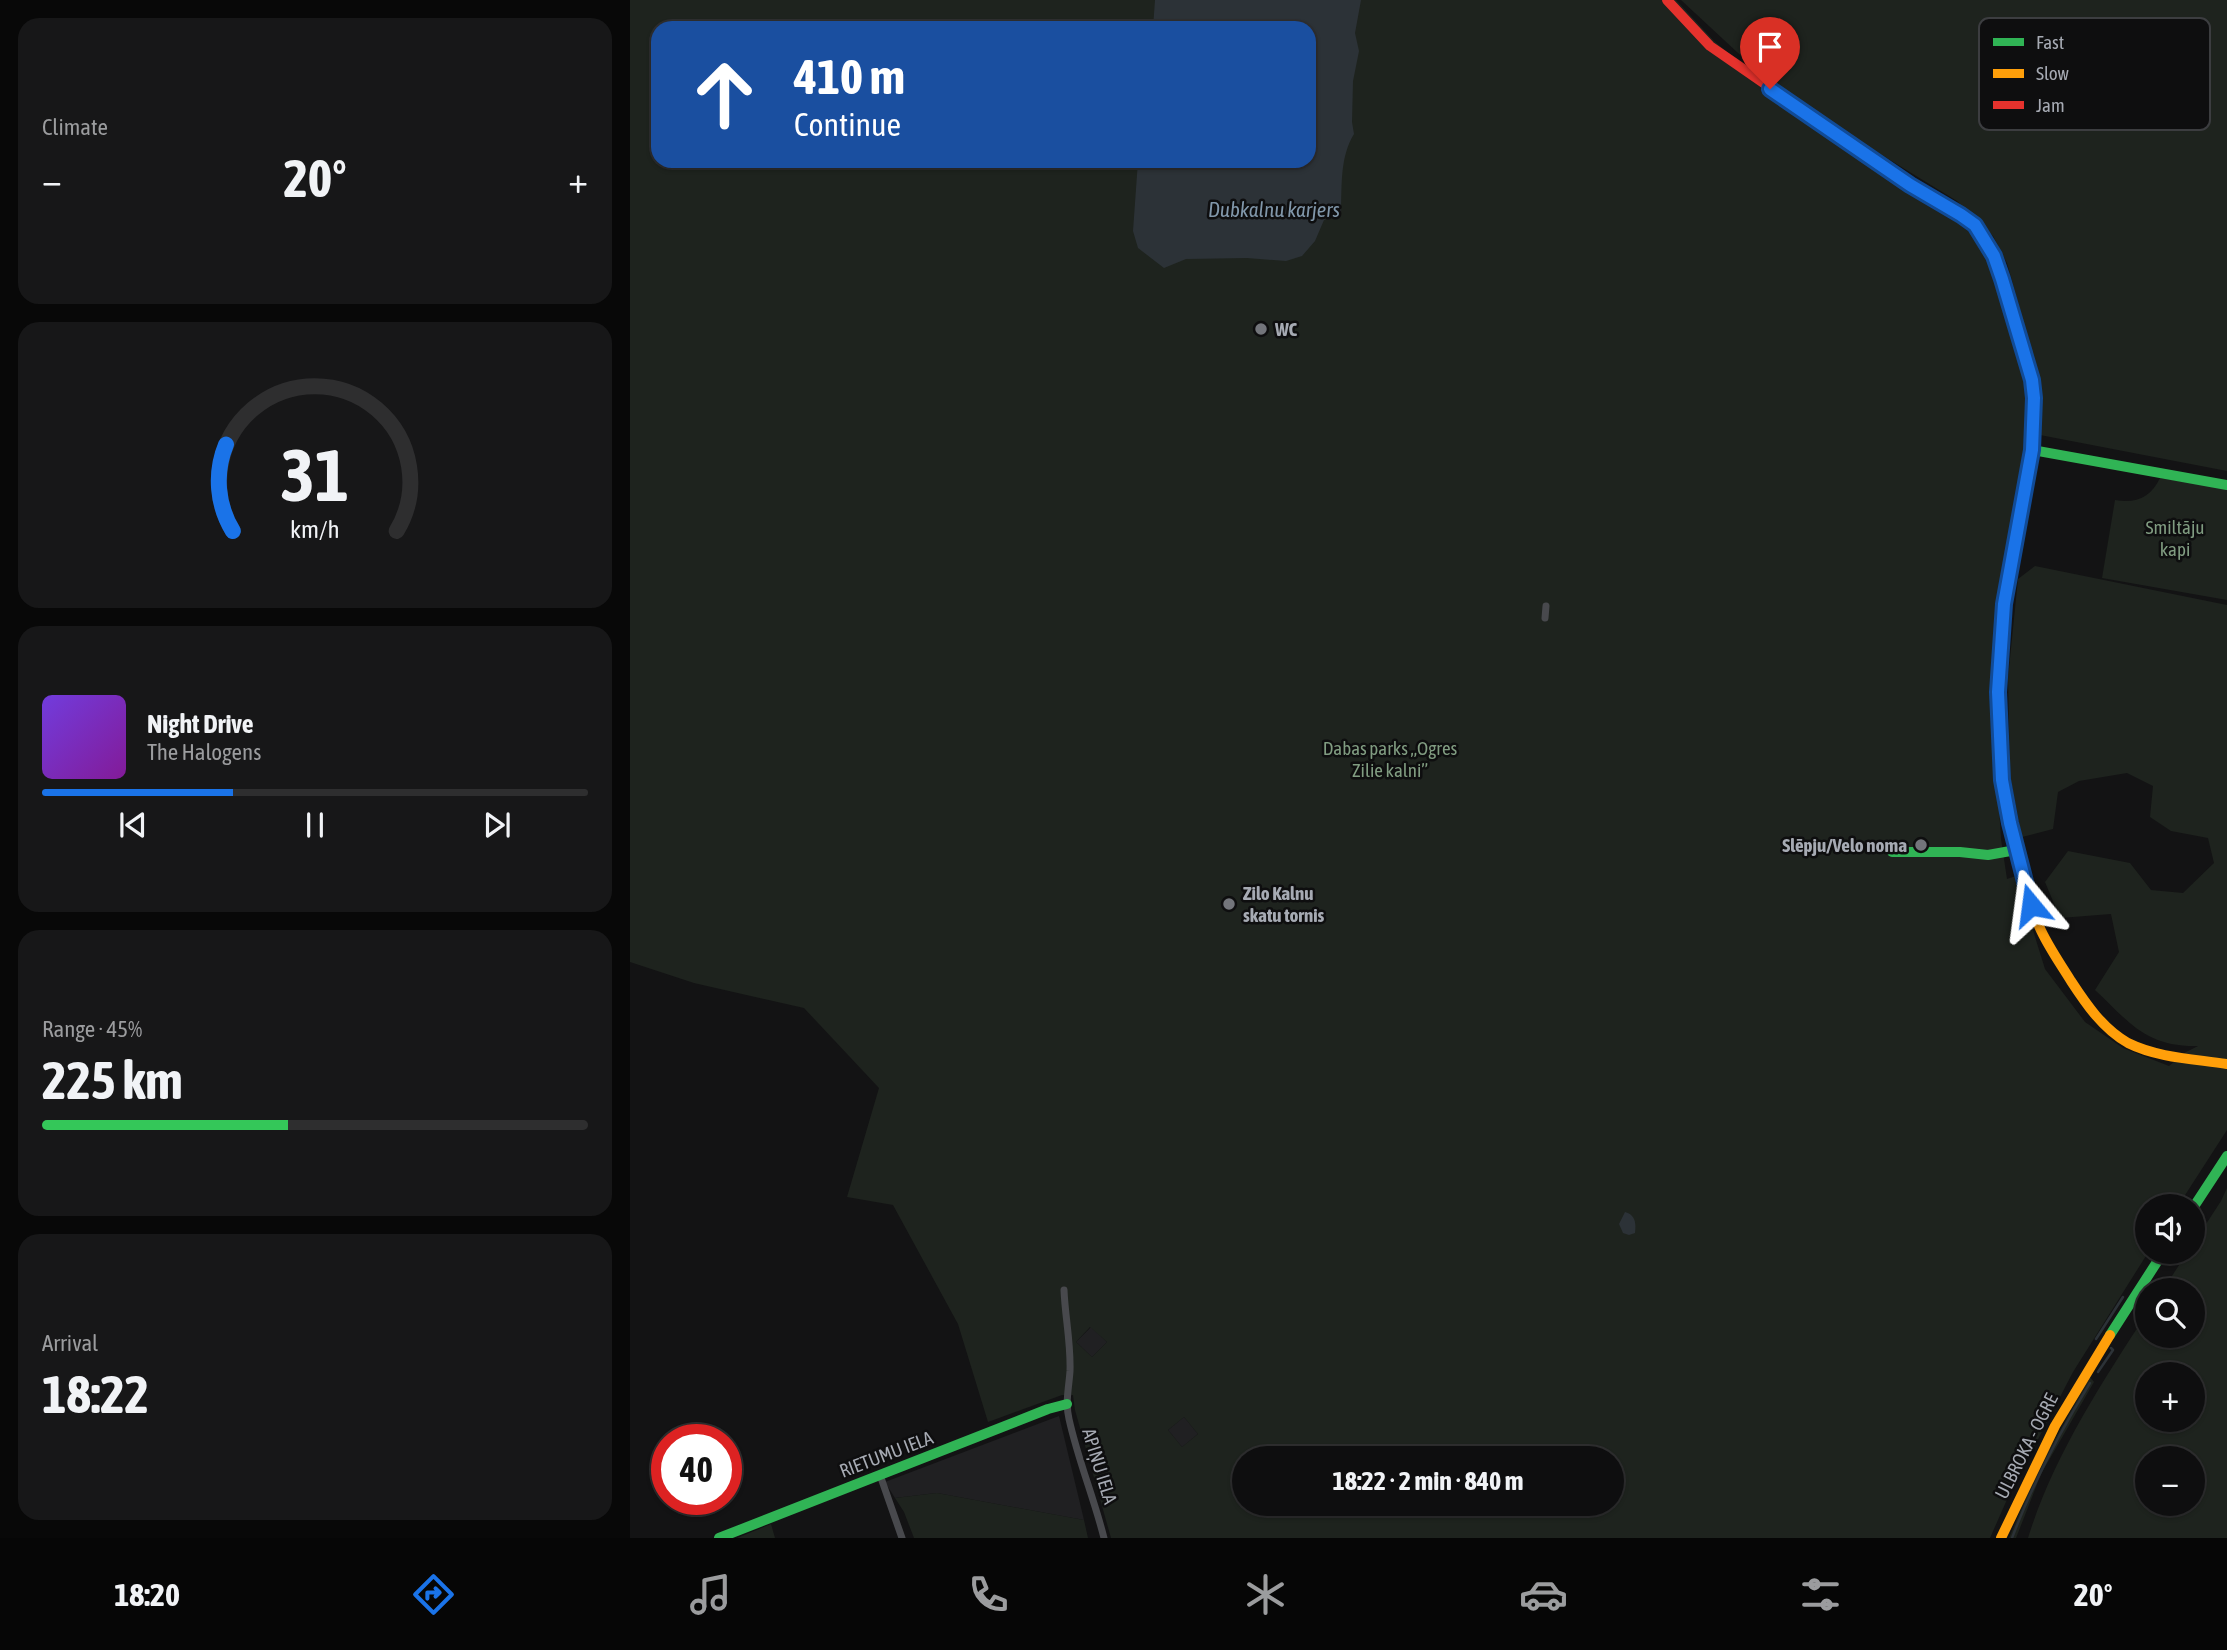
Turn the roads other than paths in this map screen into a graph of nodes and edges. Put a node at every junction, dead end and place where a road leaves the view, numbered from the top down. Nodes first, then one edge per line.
1 (1667, 0) edge
2 (2032, 450) junction
3 (2227, 485) edge
4 (1546, 606) dead end
5 (1545, 618) dead end
6 (2016, 850) junction
7 (1892, 852) dead end
8 (2227, 1064) edge
9 (2227, 1156) edge
10 (2202, 1194) edge
11 (2155, 1264) edge
12 (1064, 1290) dead end
13 (1067, 1404) junction
14 (880, 1475) junction
15 (719, 1538) edge
16 (902, 1538) edge
17 (1104, 1538) edge
18 (2001, 1538) edge

1 - 2 street
2 - 3 street
2 - 6 street
4 - 5 street
6 - 7 street
6 - 8 street
9 - 10 street
11 - 18 street, ULBROKA - OGRE
12 - 13 street, APIŅU IELA
13 - 14 street, RIETUMU IELA
13 - 17 street, APIŅU IELA
14 - 15 street, RIETUMU IELA
14 - 16 street

